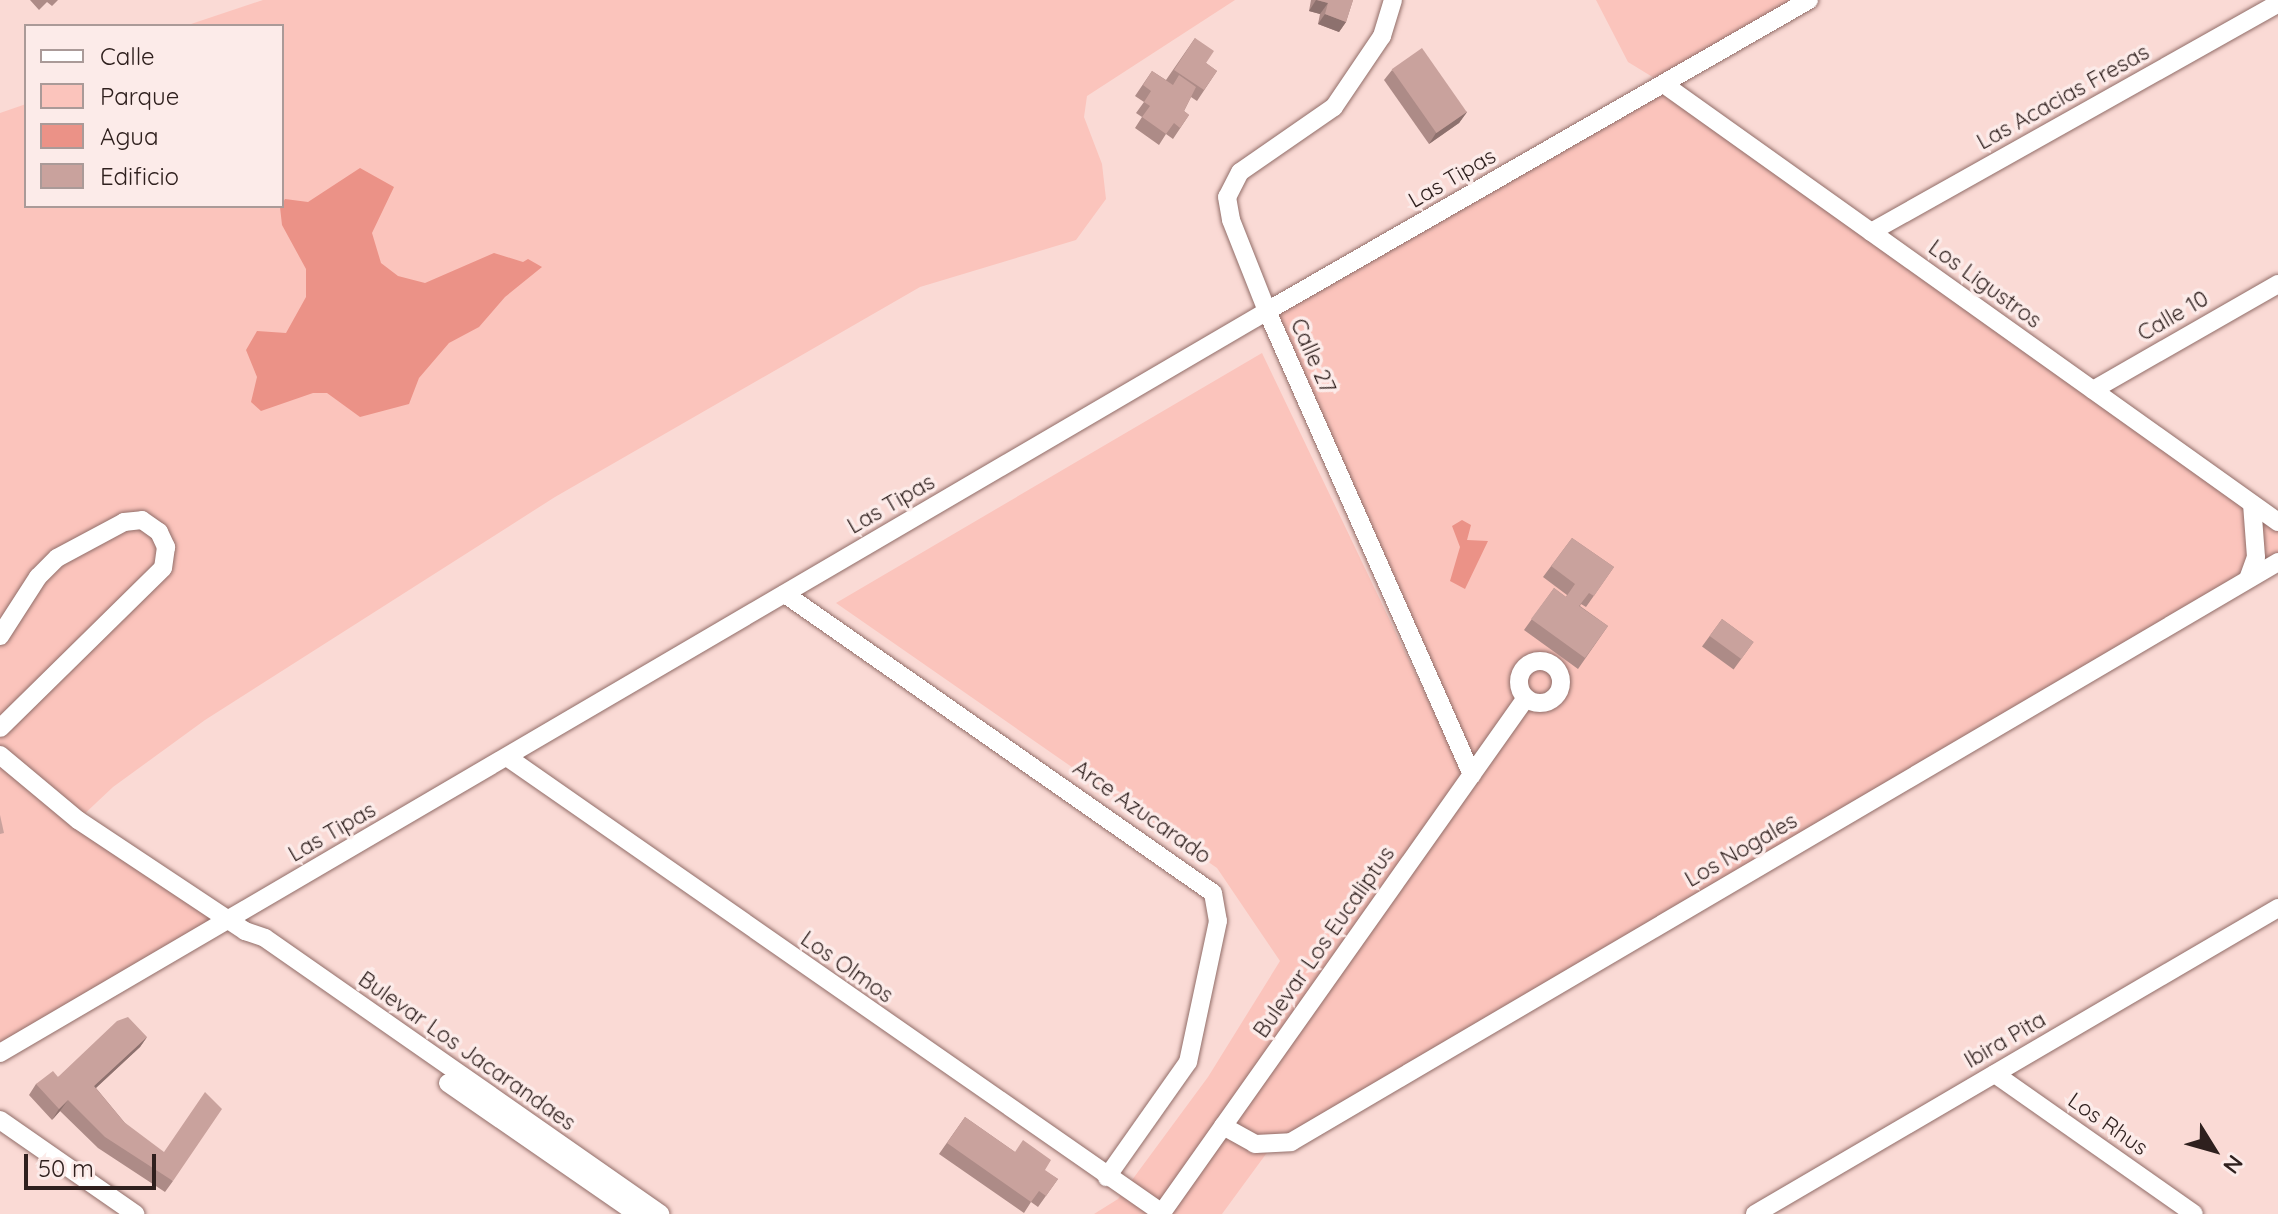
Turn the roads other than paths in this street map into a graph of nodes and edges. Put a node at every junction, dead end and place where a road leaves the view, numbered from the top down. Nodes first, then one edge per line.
1 (1393, 0) edge
2 (1809, 0) edge
3 (2278, 4) edge
4 (1665, 85) junction
5 (1871, 232) junction
6 (2278, 284) edge
7 (1267, 311) junction
8 (2093, 390) junction
9 (2252, 504) junction
10 (2278, 522) edge
11 (2278, 562) edge
12 (2248, 579) junction
13 (785, 594) junction
14 (0, 636) edge
15 (1526, 698) dead end
16 (0, 728) edge
17 (0, 755) edge
18 (507, 757) junction
19 (1472, 775) junction
20 (2274, 915) edge
21 (238, 925) junction
22 (0, 1053) edge
23 (1995, 1074) junction
24 (0, 1120) edge
25 (1223, 1126) junction
26 (1107, 1177) junction
27 (135, 1214) edge
28 (637, 1214) edge
29 (660, 1214) edge
30 (1162, 1214) edge
31 (1755, 1214) edge
32 (2194, 1214) edge

1 - 7 street, Calle 27
2 - 4 street, Las Tipas
3 - 5 street, Las Acacias Fresas
4 - 5 street, Los Ligustros
4 - 7 street, Las Tipas
5 - 8 street, Los Ligustros
6 - 8 street, Calle 10
7 - 13 street, Las Tipas
7 - 19 street, Calle 27
8 - 9 street, Los Ligustros
9 - 10 street, Los Ligustros
9 - 12 street
11 - 12 street, Los Nogales
12 - 25 street, Los Nogales
13 - 18 street, Las Tipas
13 - 26 street, Arce Azucarado
14 - 16 street
15 - 19 street, Bulevar Los Eucaliptus
17 - 21 street, Bulevar Los Jacarandaes
18 - 21 street, Las Tipas
18 - 26 street, Los Olmos
19 - 25 street, Bulevar Los Eucaliptus
20 - 23 street, Ibira Pita
21 - 22 street, Las Tipas
21 - 28 street, Bulevar Los Jacarandaes
21 - 29 street, Bulevar Los Jacarandaes
23 - 31 street, Ibira Pita
23 - 32 street, Los Rhus
24 - 27 street
25 - 30 street, Bulevar Los Eucaliptus
26 - 30 street, Los Olmos

